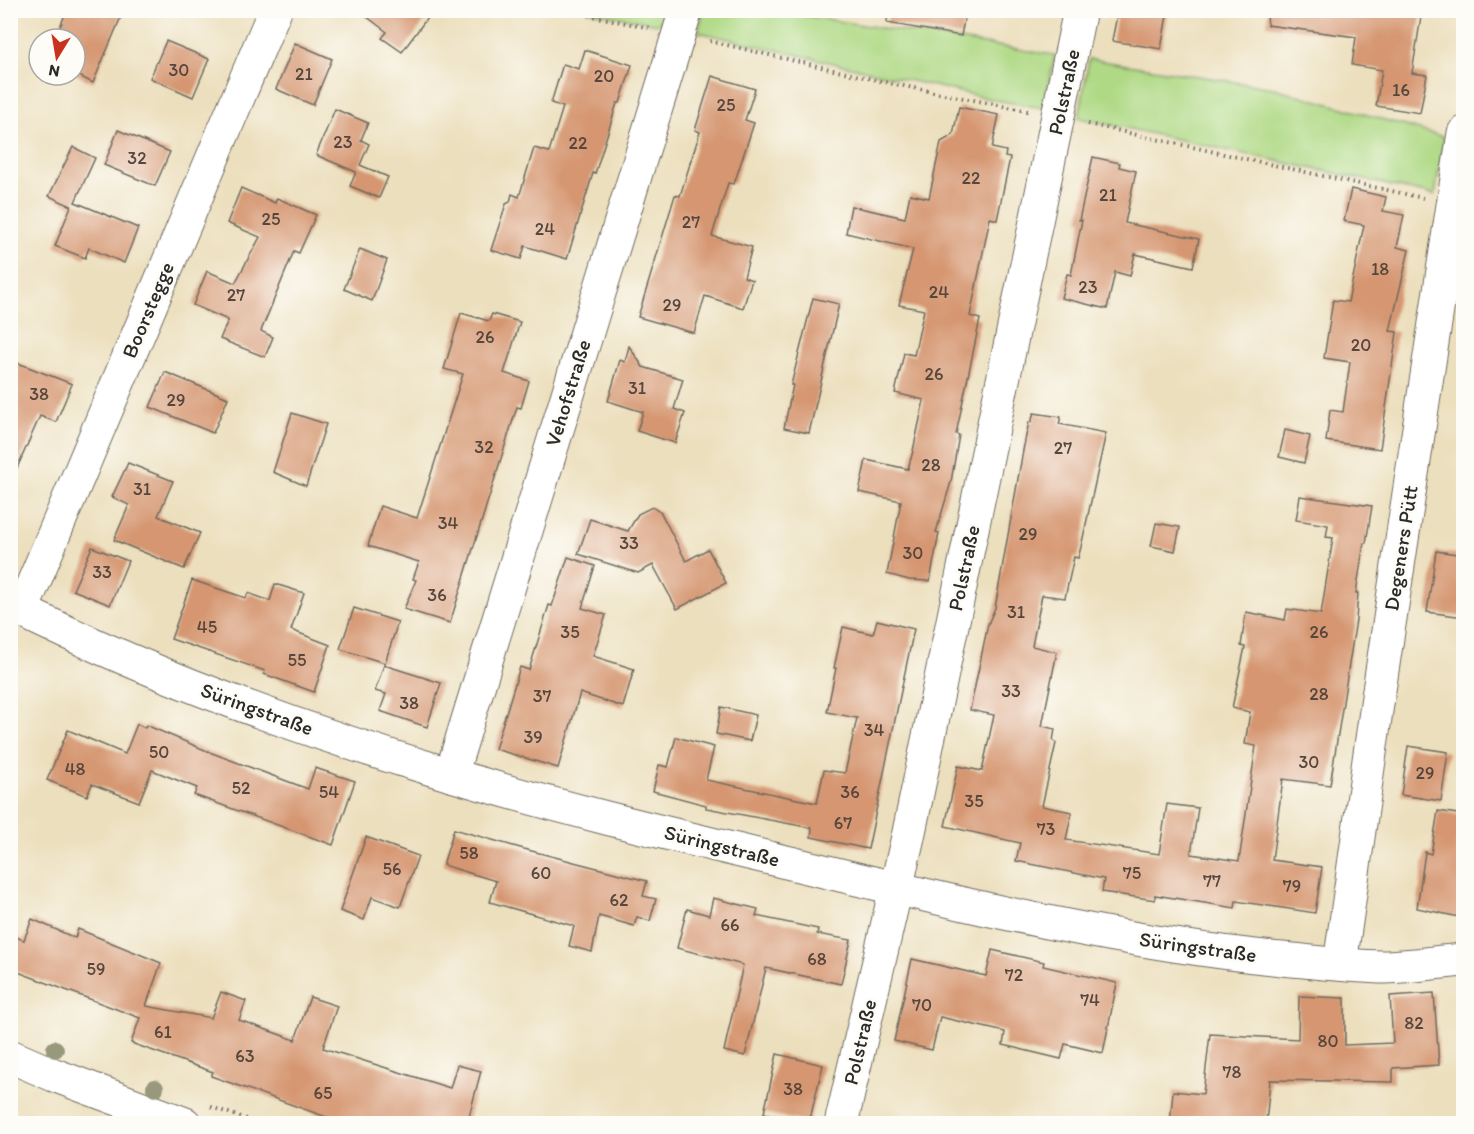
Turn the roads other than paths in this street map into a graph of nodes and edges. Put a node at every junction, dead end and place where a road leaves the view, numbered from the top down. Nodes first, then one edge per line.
1 (275, 10) edge
2 (1080, 10) edge
3 (683, 22) edge
4 (1464, 132) edge
5 (16, 608) edge
6 (451, 775) junction
7 (895, 889) junction
8 (1464, 960) edge
9 (1340, 964) junction
10 (10, 1056) edge
11 (185, 1124) edge
12 (841, 1124) edge

1 - 5 street, Boorstegge
2 - 7 street, Polstraße
3 - 6 street, Vehofstraße
4 - 9 street, Degeners Pütt
5 - 6 street, Süringstraße
6 - 7 street, Süringstraße
7 - 9 street, Süringstraße
7 - 12 street, Polstraße
8 - 9 street, Süringstraße
10 - 11 street

